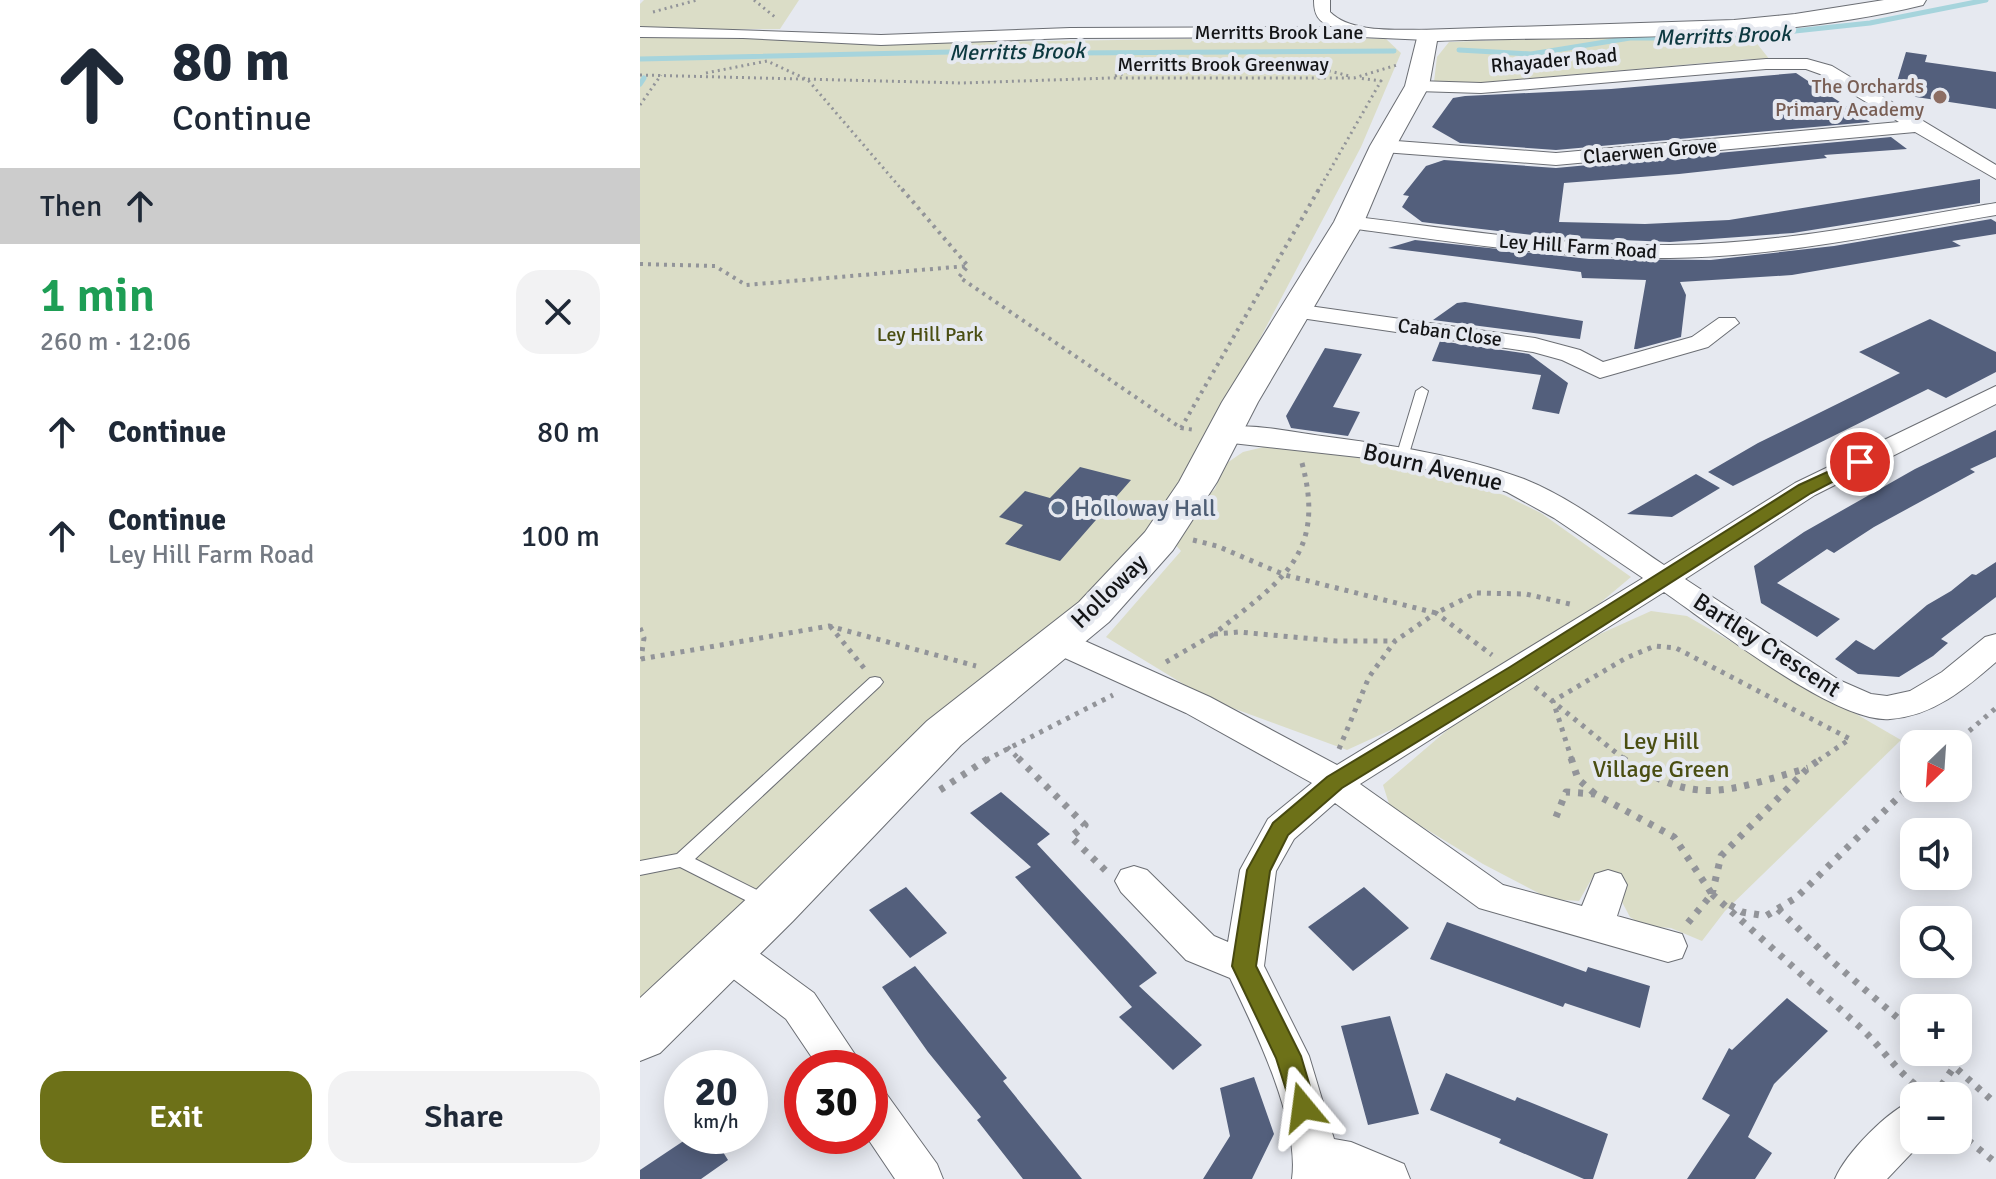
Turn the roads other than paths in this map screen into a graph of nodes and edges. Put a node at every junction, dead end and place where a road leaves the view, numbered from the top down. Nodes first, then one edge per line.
1 (1915, 0) edge
2 (1322, 6) edge
3 (640, 32) edge
4 (1271, 32) junction
5 (1361, 32) junction
6 (1422, 62) junction
7 (1917, 126) junction
8 (1383, 146) junction
9 (1996, 173) edge
10 (1996, 209) edge
11 (1349, 222) junction
12 (1295, 311) junction
13 (1727, 323) dead end
14 (1600, 371) junction
15 (1422, 391) dead end
16 (1996, 394) edge
17 (1590, 395) dead end
18 (1223, 435) junction
19 (1402, 457) junction
20 (1664, 579) junction
21 (1056, 641) junction
22 (1996, 645) edge
23 (875, 682) road end
24 (1326, 775) junction
25 (682, 860) junction
26 (640, 868) edge
27 (1134, 881) road end
28 (1608, 885) dead end
29 (774, 906) junction
30 (1594, 926) junction
31 (1668, 946) road end
32 (726, 951) junction
33 (1244, 966) junction
34 (640, 1035) edge
35 (831, 1050) edge
36 (888, 1132) edge
37 (1900, 1134) edge
38 (1315, 1168) edge
39 (921, 1179) edge
40 (1388, 1179) edge
41 (1857, 1179) edge

1 - 6 street, Merritts Brook Lane
2 - 4 street
2 - 5 street
3 - 4 street, Merritts Brook Lane
4 - 5 street, Merritts Brook Lane
5 - 6 street, Merritts Brook Lane
6 - 7 street, Rhayader Road
6 - 8 street, Holloway
7 - 8 street, Claerwen Grove
7 - 9 street, Rhayader Road
8 - 11 street, Holloway
10 - 11 street, Ley Hill Farm Road
11 - 12 street, Holloway
12 - 14 street, Caban Close
12 - 18 street, Holloway
13 - 14 street
14 - 17 street
15 - 19 lane
16 - 20 street
18 - 19 street, Bourn Avenue
18 - 21 street, Holloway
19 - 20 street, Bourn Avenue
20 - 22 street, Bartley Crescent
20 - 24 street
21 - 24 street
21 - 29 street, Holloway
23 - 25 lane
24 - 30 street
24 - 33 street
25 - 26 lane
25 - 29 lane
27 - 33 street
28 - 30 street
29 - 32 street, Holloway
30 - 31 street
32 - 34 street, Holloway
32 - 35 street
33 - 38 street
36 - 39 street
37 - 41 street
38 - 40 street

